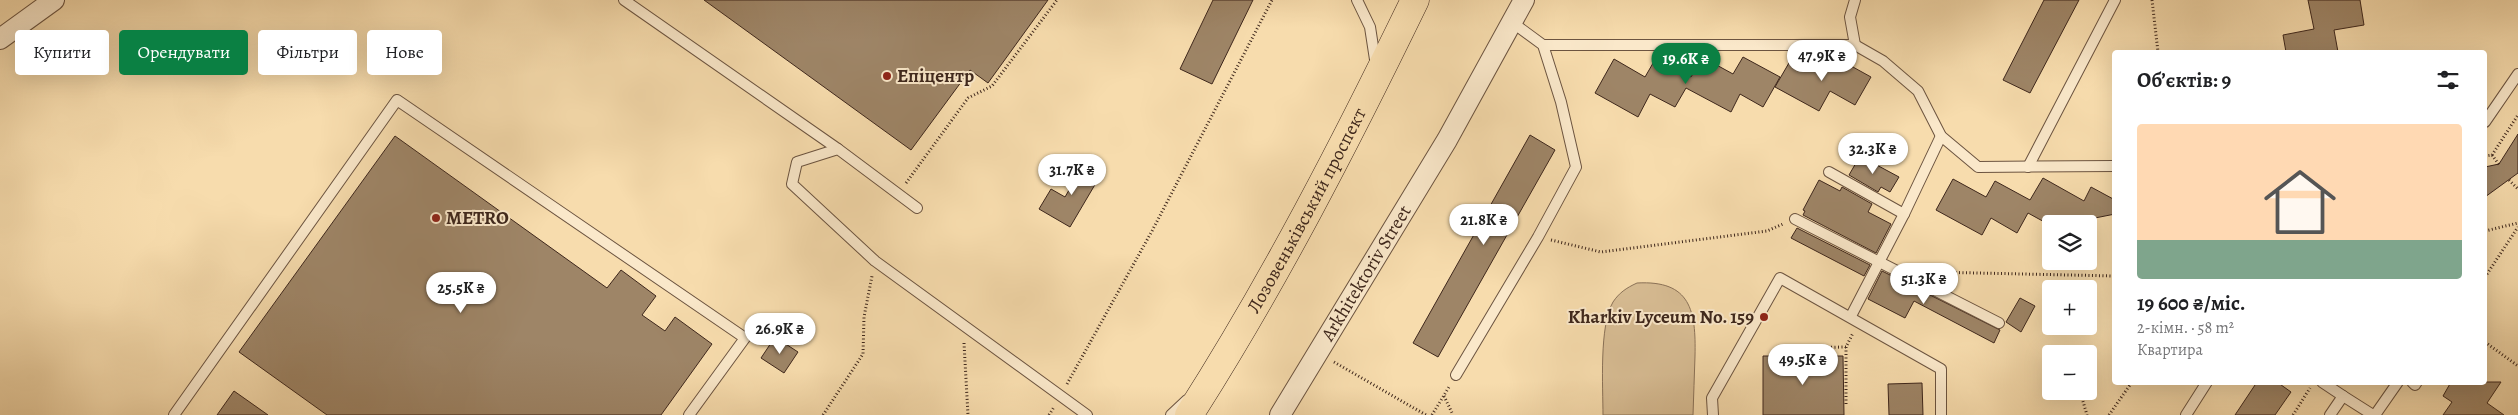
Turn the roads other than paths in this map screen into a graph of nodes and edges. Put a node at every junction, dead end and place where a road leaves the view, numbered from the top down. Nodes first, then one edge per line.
1 (54, 0) edge
2 (624, 0) edge
3 (1357, 0) edge
4 (1415, 0) edge
5 (1524, 0) edge
6 (1855, 0) edge
7 (2115, 0) edge
8 (1513, 22) junction
9 (0, 39) edge
10 (1543, 45) junction
11 (1855, 45) junction
12 (2518, 74) edge
13 (1377, 77) junction
14 (2487, 119) edge
15 (1941, 136) junction
16 (838, 148) junction
17 (2112, 166) edge
18 (2028, 167) junction
19 (1829, 172) dead end
20 (917, 208) dead end
21 (1904, 214) junction
22 (1796, 219) road end
23 (1879, 262) junction
24 (1261, 297) junction
25 (1854, 318) junction
26 (1999, 323) dead end
27 (1456, 375) road end
28 (2205, 385) edge
29 (2326, 385) edge
30 (2396, 385) edge
31 (2342, 396) junction
32 (174, 415) edge
33 (689, 415) edge
34 (1087, 415) edge
35 (1171, 415) edge
36 (1189, 415) edge
37 (1280, 415) edge
38 (1713, 415) edge
39 (1941, 415) edge
40 (2186, 415) edge
41 (2330, 415) edge
42 (2374, 415) edge

1 - 9 street
2 - 16 lane
3 - 13 lane
4 - 13 highway, Лозовеньківський проспект
5 - 8 street, Arkhitektoriv Street
6 - 11 lane
7 - 18 lane
8 - 10 lane
8 - 37 street, Arkhitektoriv Street
10 - 11 lane
10 - 27 lane
11 - 15 lane
12 - 14 lane
13 - 24 highway, Лозовеньківський проспект
15 - 18 lane
15 - 21 lane
16 - 20 lane
16 - 34 lane
17 - 18 lane
19 - 21 lane
21 - 23 lane
22 - 23 lane
23 - 25 lane
23 - 26 lane
24 - 35 lane
24 - 36 highway, Лозовеньківський проспект
25 - 38 lane
25 - 39 lane
28 - 40 lane
29 - 31 lane
30 - 42 lane
31 - 41 lane
31 - 42 lane
32 - 33 lane

